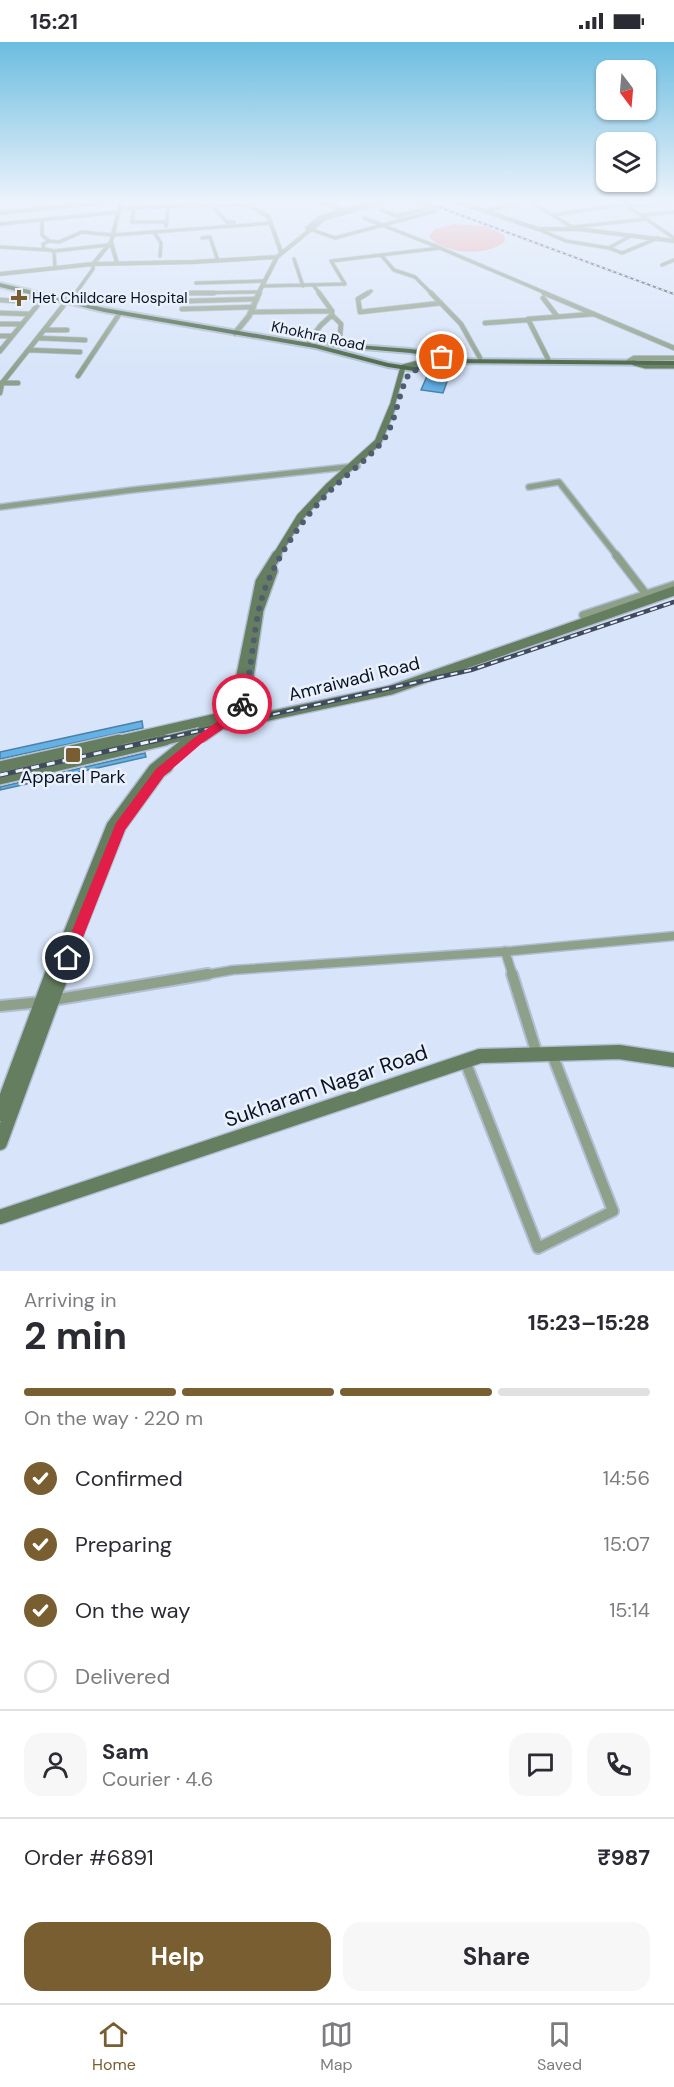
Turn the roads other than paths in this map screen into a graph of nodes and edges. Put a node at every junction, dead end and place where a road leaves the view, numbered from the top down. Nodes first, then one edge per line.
1 (53, 259) edge
2 (97, 259) edge
3 (115, 259) edge
4 (235, 259) edge
5 (277, 259) edge
6 (294, 259) dead end
7 (345, 259) edge
8 (385, 259) edge
9 (467, 259) edge
10 (674, 260) edge
11 (218, 261) joint
12 (117, 263) junction
13 (93, 264) junction
14 (662, 265) dead end
15 (55, 268) junction
16 (0, 274) edge
17 (196, 283) dead end
18 (263, 283) junction
19 (0, 284) edge
20 (303, 286) junction
21 (314, 286) junction
22 (371, 291) dead end
23 (260, 292) junction
24 (188, 293) dead end
25 (41, 295) junction
26 (543, 298) dead end
27 (257, 299) junction
28 (67, 300) junction
29 (189, 301) dead end
30 (0, 302) edge
31 (15, 303) dead end
32 (441, 303) junction
33 (182, 309) dead end
34 (253, 309) junction
35 (0, 313) edge
36 (120, 313) junction
37 (332, 313) junction
38 (30, 314) junction
39 (596, 314) junction
40 (557, 316) junction
41 (527, 320) junction
42 (485, 323) dead end
43 (0, 324) edge
44 (21, 324) junction
45 (45, 330) junction
46 (67, 330) dead end
47 (237, 331) junction
48 (0, 336) edge
49 (12, 336) junction
50 (38, 338) junction
51 (85, 340) dead end
52 (309, 342) junction
53 (334, 347) junction
54 (1, 348) edge
55 (674, 348) edge
56 (29, 350) junction
57 (80, 352) dead end
58 (480, 358) junction
59 (444, 359) junction
60 (548, 359) junction
61 (630, 362) junction
62 (674, 362) edge
63 (406, 371) junction
64 (78, 376) dead end
65 (1, 383) edge
66 (18, 384) dead end
67 (0, 393) edge
68 (355, 465) junction
69 (529, 487) dead end
70 (0, 507) edge
71 (674, 585) edge
72 (674, 591) edge
73 (646, 594) junction
74 (586, 622) junction
75 (244, 679) junction
76 (240, 712) junction
77 (263, 718) junction
78 (222, 721) junction
79 (203, 731) junction
80 (0, 767) edge
81 (0, 779) edge
82 (674, 936) edge
83 (505, 951) junction
84 (46, 1001) junction
85 (0, 1006) edge
86 (544, 1054) junction
87 (674, 1060) edge
88 (465, 1061) junction
89 (0, 1114) edge
90 (0, 1143) edge
91 (0, 1217) edge

1 - 15 street
2 - 13 street
3 - 12 street
4 - 11 street
5 - 18 street
6 - 20 street
7 - 21 street
8 - 32 street
9 - 39 street
10 - 14 street
11 - 12 street
12 - 13 street
13 - 15 street
13 - 28 street
15 - 16 street
17 - 18 street
18 - 20 street
18 - 23 street
19 - 25 main road, Khokhra Road
19 - 28 main road, Khokhra Road
20 - 21 street
21 - 37 street
22 - 32 street
23 - 24 street
23 - 27 street
25 - 28 main road, Khokhra Road
25 - 30 street
25 - 38 street
26 - 40 street
27 - 29 street
27 - 34 street
28 - 36 main road, Khokhra Road
28 - 45 street
28 - 47 main road, Khokhra Road
30 - 31 street
32 - 58 street
33 - 34 street
34 - 37 street
34 - 47 street
35 - 38 street
36 - 47 main road, Khokhra Road
36 - 64 street
37 - 52 street
37 - 53 street
38 - 44 street
39 - 40 street
39 - 55 street
40 - 41 street
41 - 42 street
41 - 60 street
43 - 44 street
44 - 49 street
45 - 46 street
45 - 50 street
47 - 52 main road, Khokhra Road
47 - 53 main road, Khokhra Road
48 - 49 street
49 - 54 street
50 - 51 street
50 - 56 street
52 - 53 main road, Khokhra Road
53 - 59 main road, Khokhra Road
53 - 63 main road, Khokhra Road
56 - 57 street
56 - 65 street
58 - 59 main road, Khokhra Road
58 - 60 main road, Khokhra Road
59 - 61 main road, Khokhra Road
59 - 63 main road, Khokhra Road
59 - 63 main road
60 - 61 main road, Khokhra Road
61 - 62 main road, Khokhra Road
61 - 62 main road
63 - 68 main road
63 - 68 main road
65 - 66 street
65 - 67 street
68 - 70 street
68 - 75 main road
69 - 73 street
71 - 73 street
72 - 74 main road, Amraiwadi Road
73 - 74 street
74 - 77 main road, Amraiwadi Road
75 - 76 main road
75 - 78 main road
76 - 77 main road
76 - 78 main road
77 - 78 main road, Amraiwadi Road
78 - 79 main road
78 - 80 main road, Amraiwadi Road
78 - 84 main road
79 - 81 main road
79 - 84 main road
82 - 83 street
83 - 84 street
83 - 86 street
84 - 85 street
84 - 89 main road
84 - 90 main road
86 - 87 main road, Sukharam Nagar Road
86 - 88 main road, Sukharam Nagar Road
86 - 88 street
88 - 91 main road, Sukharam Nagar Road

